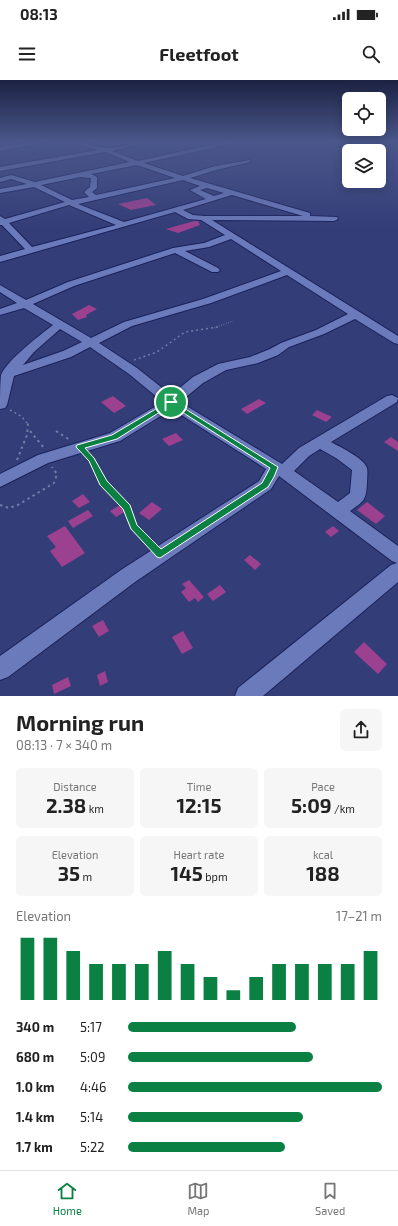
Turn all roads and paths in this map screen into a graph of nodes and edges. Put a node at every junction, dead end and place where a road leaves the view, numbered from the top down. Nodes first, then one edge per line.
1 (1, 171) edge
2 (108, 171) edge
3 (161, 171) edge
4 (206, 171) edge
5 (96, 174) junction
6 (11, 177) junction
7 (183, 178) junction
8 (0, 180) edge
9 (36, 184) junction
10 (207, 186) junction
11 (0, 191) edge
12 (232, 193) junction
13 (95, 198) junction
14 (213, 199) junction
15 (70, 203) junction
16 (176, 210) junction
17 (203, 218) junction
18 (319, 219) junction
19 (334, 219) dead end
20 (2, 221) edge
21 (124, 225) junction
22 (232, 236) junction
23 (30, 250) junction
24 (176, 250) junction
25 (0, 259) edge
26 (215, 270) dead end
27 (288, 272) junction
28 (0, 288) edge
29 (25, 304) junction
30 (0, 312) edge
31 (355, 315) junction
32 (233, 321) dead end
33 (59, 325) junction
34 (398, 341) edge
35 (90, 342) junction
36 (120, 363) junction
37 (4, 376) edge
38 (392, 399) dead end
39 (171, 402) junction
40 (0, 405) edge
41 (30, 431) junction
42 (56, 431) dead end
43 (320, 443) junction
44 (79, 447) junction
45 (50, 456) junction
46 (280, 470) junction
47 (1, 481) edge
48 (0, 505) edge
49 (339, 511) junction
50 (160, 554) junction
51 (398, 556) edge
52 (398, 571) edge
53 (0, 669) edge
54 (246, 696) edge

1 - 6 street
2 - 5 street
3 - 7 street
4 - 7 street
5 - 9 street
5 - 13 street
6 - 8 street
6 - 9 street
7 - 10 street
7 - 13 street
9 - 11 street
9 - 15 street
10 - 12 street
10 - 14 street
12 - 14 street
12 - 18 street
13 - 15 street
14 - 16 street
15 - 20 street
15 - 21 street
16 - 17 street
16 - 21 street
17 - 18 street
17 - 22 street
18 - 19 street
20 - 23 street
21 - 23 street
22 - 24 street
22 - 27 street
23 - 25 street
24 - 26 street
24 - 29 street
27 - 31 street
27 - 35 street
28 - 29 street
29 - 30 street
29 - 33 street
31 - 34 street
31 - 39 street
32 - 36 path
33 - 35 street
33 - 37 street
35 - 36 street
35 - 37 street
36 - 39 street
37 - 40 street
38 - 43 street
39 - 44 street
39 - 46 street
40 - 41 path
41 - 45 path
41 - 47 path
42 - 44 path
43 - 46 street
43 - 49 street
44 - 45 street
44 - 50 path
45 - 47 street
45 - 48 path
46 - 49 street
46 - 50 street
49 - 51 street
50 - 53 street
52 - 54 street

